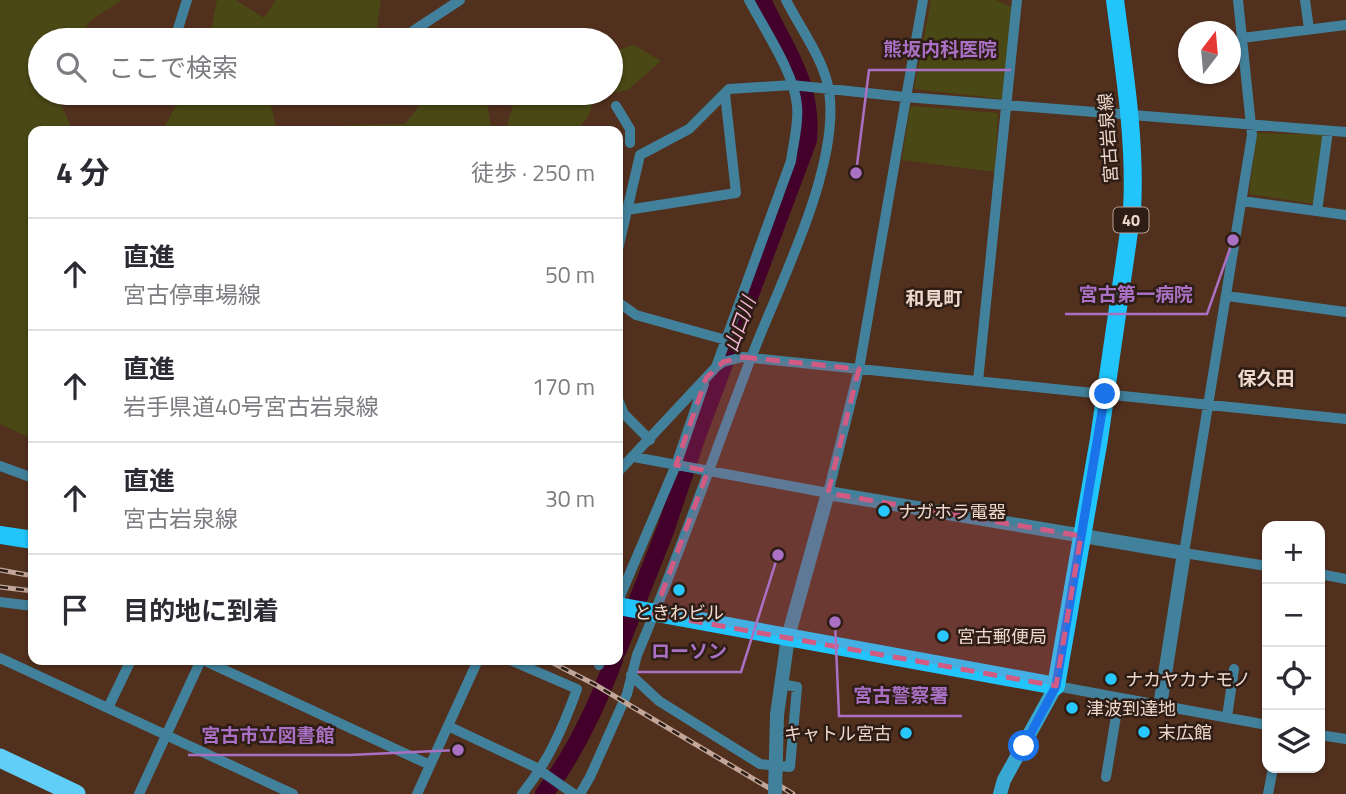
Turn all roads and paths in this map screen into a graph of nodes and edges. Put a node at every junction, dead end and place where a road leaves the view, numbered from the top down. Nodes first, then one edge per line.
1 (187, 0) edge
2 (460, 0) edge
3 (749, 0) edge
4 (786, 0) edge
5 (923, 0) edge
6 (1115, 0) edge
7 (1238, 0) edge
8 (1305, 0) edge
9 (1014, 1) edge
10 (1346, 24) edge
11 (178, 28) edge
12 (418, 28) edge
13 (1309, 29) junction
14 (1242, 38) junction
15 (792, 85) junction
16 (826, 90) junction
17 (724, 94) junction
18 (905, 97) junction
19 (1006, 105) junction
20 (616, 106) dead end
21 (1129, 115) junction
22 (1252, 125) junction
23 (1328, 131) junction
24 (1346, 132) edge
25 (630, 143) junction
26 (623, 148) edge
27 (639, 155) junction
28 (1242, 201) junction
29 (627, 210) junction
30 (1317, 211) junction
31 (1346, 215) edge
32 (623, 227) edge
33 (1227, 296) junction
34 (623, 306) edge
35 (1346, 312) edge
36 (726, 340) junction
37 (747, 358) junction
38 (720, 364) junction
39 (859, 369) junction
40 (706, 379) junction
41 (978, 381) junction
42 (1105, 394) junction
43 (1211, 405) junction
44 (623, 412) edge
45 (1346, 419) edge
46 (650, 440) junction
47 (634, 457) junction
48 (678, 465) junction
49 (0, 466) edge
50 (623, 467) edge
51 (705, 470) junction
52 (28, 476) edge
53 (828, 493) junction
54 (0, 535) edge
55 (1081, 536) junction
56 (28, 539) edge
57 (1184, 553) junction
58 (1262, 565) edge
59 (1325, 575) edge
60 (1346, 579) edge
61 (623, 598) edge
62 (0, 602) edge
63 (28, 605) edge
64 (623, 606) edge
65 (650, 613) junction
66 (788, 637) junction
67 (0, 658) edge
68 (129, 665) edge
69 (200, 665) edge
70 (213, 665) edge
71 (476, 665) edge
72 (521, 665) edge
73 (1234, 669) dead end
74 (631, 675) junction
75 (781, 684) junction
76 (1056, 686) junction
77 (1119, 698) junction
78 (1160, 706) junction
79 (108, 708) junction
80 (1227, 717) junction
81 (1262, 724) edge
82 (447, 726) junction
83 (166, 735) junction
84 (1325, 736) edge
85 (1346, 739) edge
86 (0, 758) edge
87 (430, 765) junction
88 (1272, 773) edge
89 (546, 774) junction
90 (1106, 777) dead end
91 (574, 792) edge
92 (76, 794) edge
93 (139, 794) edge
94 (293, 794) edge
95 (417, 794) edge
96 (522, 794) edge
97 (775, 794) edge
98 (1000, 794) edge
99 (1268, 794) edge

1 - 11 street
2 - 12 street
3 - 15 street
4 - 16 street
5 - 18 street
6 - 21 main road, 宮古岩泉線 / 40
7 - 14 street
8 - 13 street
9 - 19 street
10 - 13 street
13 - 14 street
14 - 22 street
15 - 16 street
15 - 17 street
15 - 36 street
16 - 18 street
16 - 37 street
17 - 27 street
17 - 29 street
18 - 19 street
18 - 39 street
19 - 21 street
19 - 41 street
20 - 25 street
21 - 22 street
21 - 42 main road, 宮古岩泉線 / 40
22 - 23 street
22 - 28 street
23 - 24 street
23 - 30 street
25 - 26 street
25 - 27 street
27 - 29 street
28 - 30 street
28 - 33 street
29 - 32 street
30 - 31 street
33 - 35 street
33 - 43 street
34 - 36 street
36 - 38 street
37 - 38 street
37 - 39 street
37 - 51 street
38 - 40 street
39 - 41 street
39 - 53 street
40 - 46 street
40 - 48 street
41 - 42 street
42 - 43 street
42 - 55 main road, 宮古岩泉線 / 40
43 - 45 street
43 - 57 street
44 - 46 street
46 - 47 street
47 - 48 street
47 - 50 street
48 - 51 street
48 - 61 street
49 - 52 street
51 - 53 street
51 - 65 street
53 - 55 street
53 - 66 street
54 - 56 main road
55 - 57 street
55 - 76 main road, 40
57 - 58 street
57 - 78 street
59 - 60 street
62 - 63 street
64 - 65 main road
65 - 66 main road
65 - 74 street
66 - 75 street
66 - 76 main road
67 - 79 street
68 - 79 street
69 - 83 street
70 - 87 street
71 - 82 street
72 - 89 street
73 - 80 street
74 - 75 street
74 - 91 street
75 - 97 street, bridge
76 - 77 street
76 - 98 main road
77 - 78 street
77 - 90 street
78 - 80 street
79 - 83 street
80 - 81 street
82 - 87 street
82 - 89 street
83 - 93 street
83 - 94 street
84 - 85 street
86 - 92 highway
87 - 95 street
88 - 99 street
89 - 91 street
89 - 96 street

